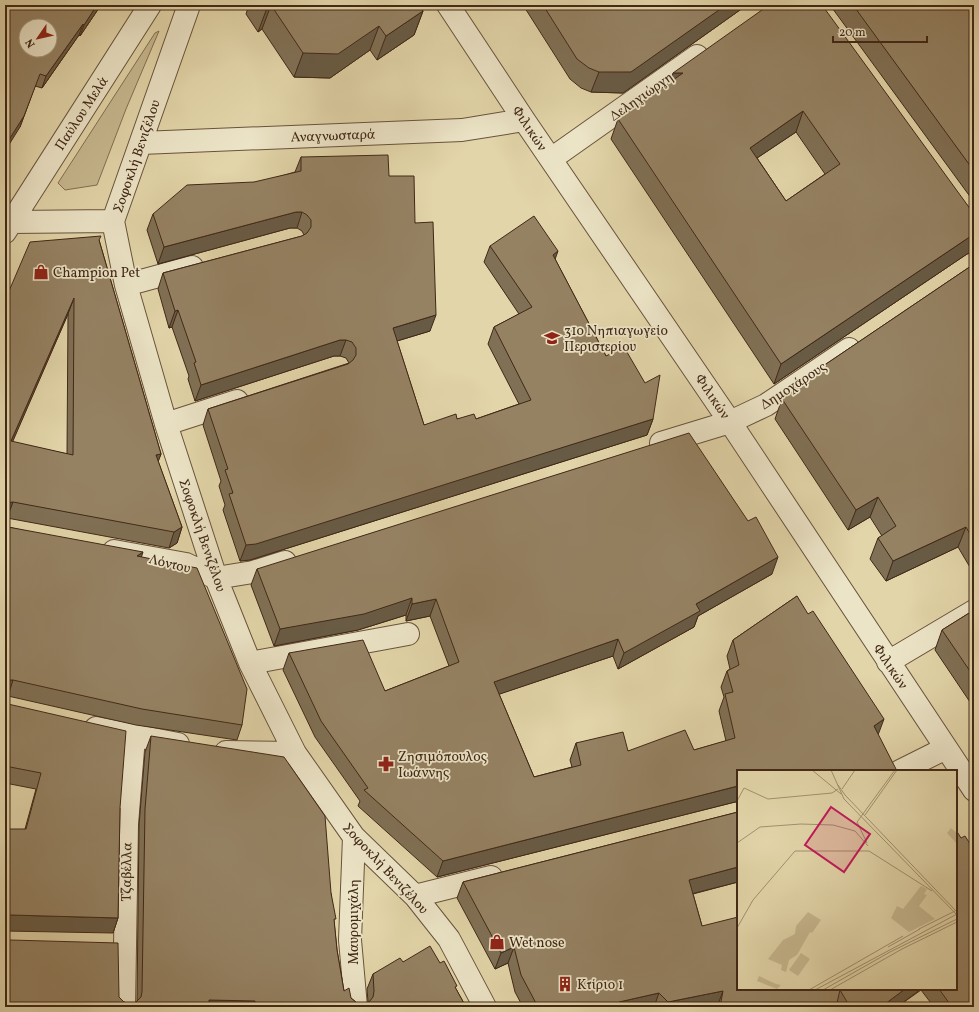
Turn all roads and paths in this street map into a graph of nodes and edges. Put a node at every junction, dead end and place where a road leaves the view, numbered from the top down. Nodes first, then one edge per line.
1 (150, 5) edge
2 (189, 5) edge
3 (448, 5) edge
4 (712, 46) edge
5 (524, 120) junction
6 (141, 143) junction
7 (551, 159) junction
8 (113, 221) junction
9 (8, 227) edge
10 (209, 262) edge
11 (126, 285) junction
12 (864, 339) edge
13 (256, 395) edge
14 (730, 422) junction
15 (166, 424) junction
16 (639, 450) edge
17 (95, 547) edge
18 (306, 556) edge
19 (216, 578) junction
20 (974, 611) edge
21 (408, 634) dead end
22 (888, 662) junction
23 (250, 663) junction
24 (73, 723) edge
25 (134, 737) junction
26 (946, 748) junction
27 (295, 753) junction
28 (902, 770) edge
29 (974, 790) edge
30 (354, 837) junction
31 (507, 873) edge
32 (415, 896) junction
33 (102, 945) edge
34 (125, 946) junction
35 (124, 1007) edge
36 (356, 1007) edge
37 (485, 1007) edge

1 - 9 street, Παύλου Μελά
2 - 6 street, Σοφοκλή Βενιζέλου
3 - 5 street, Φιλικών
4 - 7 street, Δεληγιώργη
5 - 6 street, Αναγνωσταρά
5 - 7 street, Φιλικών
6 - 8 street, Σοφοκλή Βενιζέλου
7 - 14 street, Φιλικών
8 - 9 street, Παύλου Μελά
8 - 11 street, Σοφοκλή Βενιζέλου
10 - 11 street
11 - 15 street, Σοφοκλή Βενιζέλου
12 - 14 street, Δημοχάρους
13 - 15 street
14 - 16 street, Δημοχάρους
14 - 22 street, Φιλικών
15 - 19 street, Σοφοκλή Βενιζέλου
17 - 19 street, Λόντου
18 - 19 street
19 - 23 street, Σοφοκλή Βενιζέλου
20 - 22 street
21 - 23 street
22 - 26 street, Φιλικών
23 - 27 street, Σοφοκλή Βενιζέλου
24 - 25 street
25 - 27 street
25 - 34 street, Τζαβέλλα
26 - 28 street
26 - 29 street, Φιλικών
27 - 30 street, Σοφοκλή Βενιζέλου
30 - 32 street, Σοφοκλή Βενιζέλου
30 - 36 street, Μαυρομιχάλη
31 - 32 street
32 - 37 street, Σοφοκλή Βενιζέλου
33 - 34 street
34 - 35 street, Τζαβέλλα

